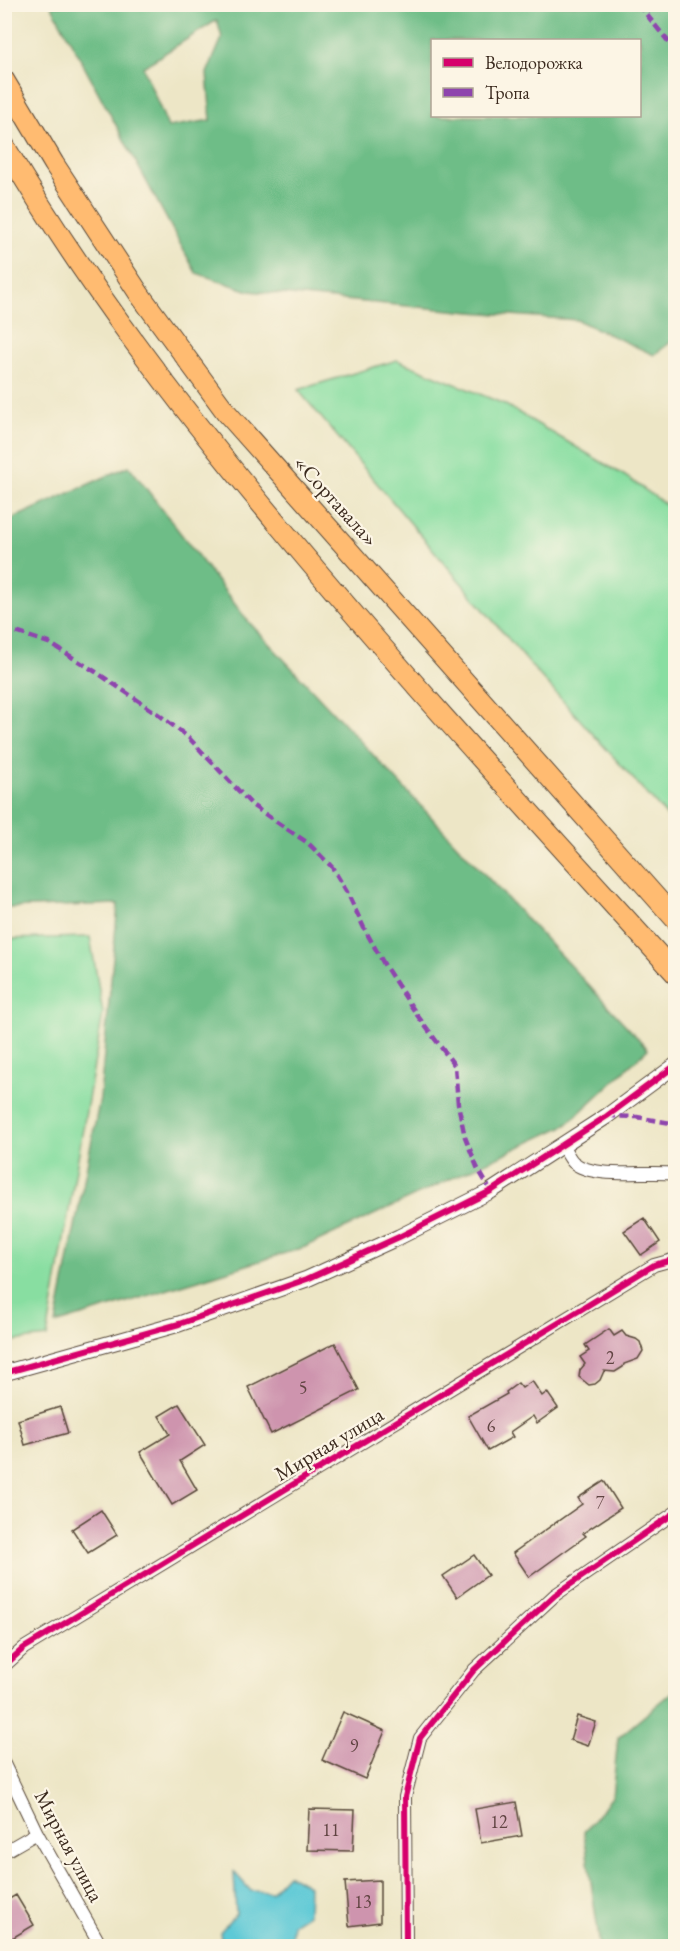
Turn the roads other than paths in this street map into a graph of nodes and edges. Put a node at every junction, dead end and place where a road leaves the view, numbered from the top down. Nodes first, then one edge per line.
1 (4, 80) edge
2 (4, 146) edge
3 (675, 920) edge
4 (675, 974) edge
5 (675, 1065) edge
6 (563, 1146) junction
7 (675, 1174) edge
8 (675, 1259) edge
9 (4, 1373) edge
10 (675, 1512) edge
11 (4, 1666) edge
12 (4, 1764) edge
13 (37, 1833) junction
14 (4, 1852) edge
15 (101, 1947) edge
16 (406, 1947) edge

1 - 3 highway, «Сортавала»
2 - 4 highway
5 - 6 street
6 - 7 street
6 - 9 street
8 - 11 street, Мирная улица
10 - 16 street
12 - 13 street, Мирная улица
13 - 14 street
13 - 15 street, Мирная улица

